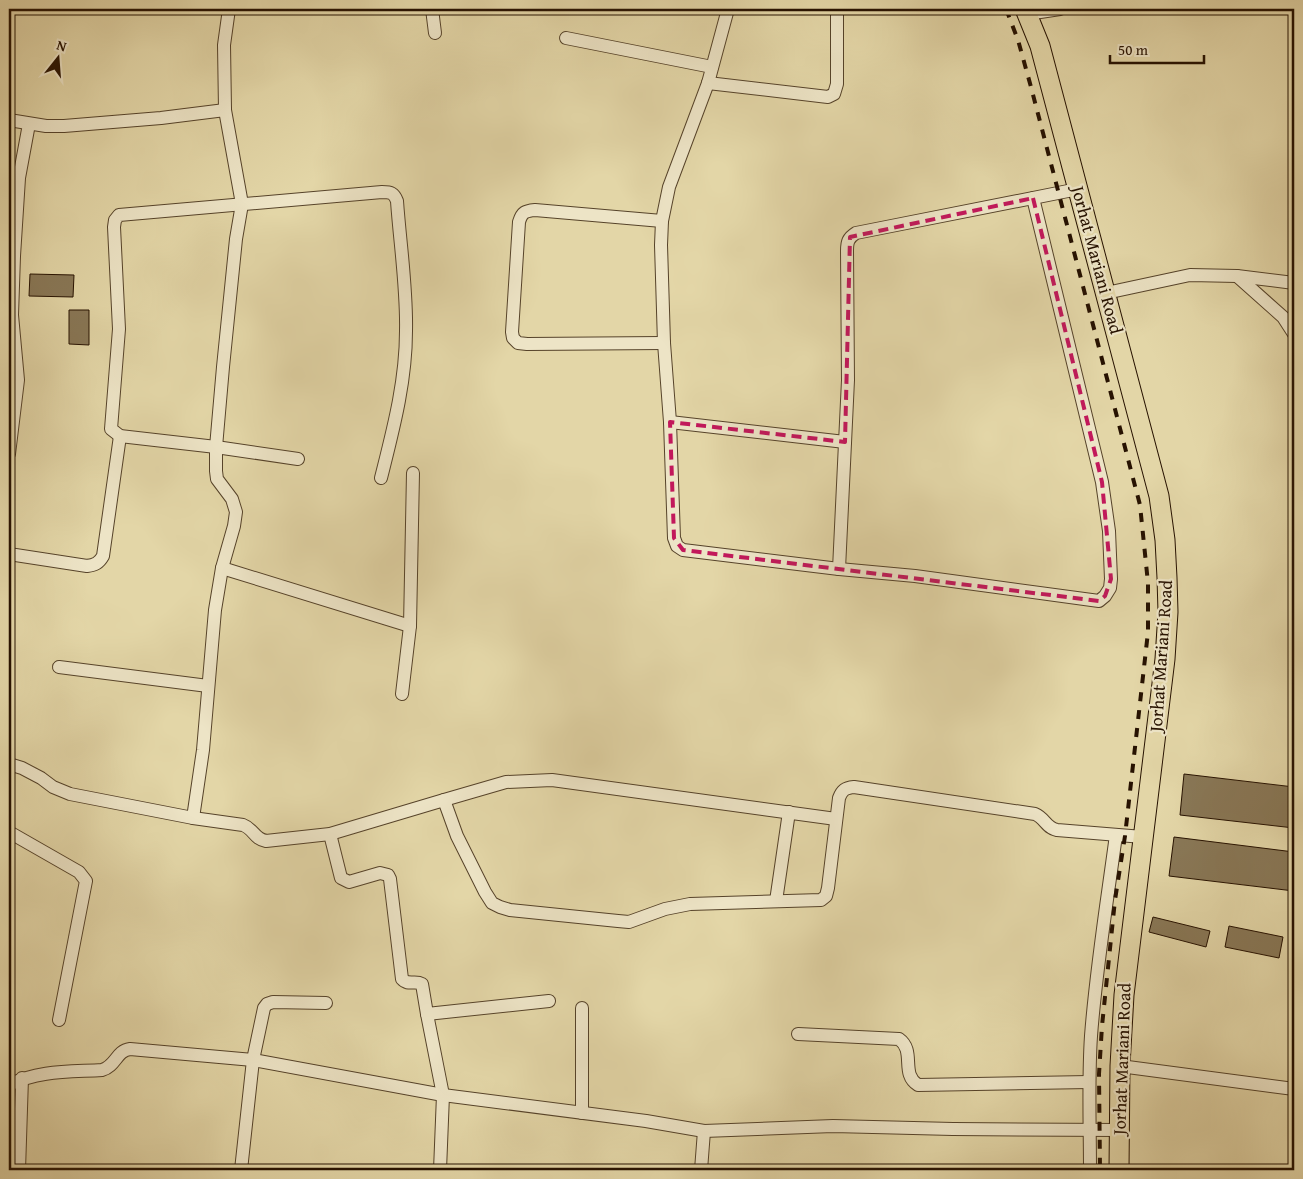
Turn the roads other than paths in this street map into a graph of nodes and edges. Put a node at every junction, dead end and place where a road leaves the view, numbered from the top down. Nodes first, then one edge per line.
1 (229, 9) edge
2 (432, 9) edge
3 (728, 9) edge
4 (837, 9) edge
5 (1060, 9) edge
6 (1026, 11) edge
7 (436, 33) dead end
8 (566, 38) dead end
9 (712, 67) junction
10 (708, 83) junction
11 (226, 110) junction
12 (9, 120) edge
13 (29, 124) junction
14 (1078, 189) junction
15 (1033, 198) junction
16 (242, 204) junction
17 (662, 221) junction
18 (1237, 276) junction
19 (1294, 283) edge
20 (1106, 293) junction
21 (1294, 334) edge
22 (664, 343) junction
23 (670, 422) junction
24 (120, 436) junction
25 (845, 442) junction
26 (216, 447) junction
27 (9, 454) edge
28 (298, 459) dead end
29 (413, 473) dead end
30 (381, 478) dead end
31 (9, 554) edge
32 (222, 568) junction
33 (839, 569) junction
34 (410, 626) junction
35 (59, 667) dead end
36 (208, 686) junction
37 (402, 694) dead end
38 (9, 764) edge
39 (444, 800) junction
40 (789, 812) junction
41 (193, 818) junction
42 (836, 819) junction
43 (9, 832) edge
44 (330, 834) junction
45 (1116, 835) junction
46 (1143, 837) junction
47 (776, 901) junction
48 (549, 1001) dead end
49 (326, 1003) dead end
50 (582, 1008) dead end
51 (427, 1014) junction
52 (59, 1020) dead end
53 (798, 1034) dead end
54 (253, 1060) junction
55 (1120, 1066) junction
56 (22, 1078) junction
57 (1089, 1082) junction
58 (9, 1085) edge
59 (1294, 1089) edge
60 (444, 1095) junction
61 (582, 1113) junction
62 (1119, 1130) junction
63 (704, 1131) junction
64 (1090, 1131) junction
65 (20, 1170) edge
66 (241, 1170) edge
67 (440, 1170) edge
68 (701, 1170) edge
69 (1090, 1170) edge
70 (1119, 1170) edge

1 - 11 street
2 - 7 street
3 - 9 street
4 - 10 street
5 - 6 street
6 - 14 highway, Jorhat Mariani Road
8 - 9 street
9 - 10 street
10 - 17 street
11 - 13 street
11 - 16 street
12 - 13 street
13 - 27 street
14 - 15 street
14 - 20 highway, Jorhat Mariani Road
15 - 25 street
15 - 33 street
16 - 24 street
16 - 26 street
16 - 30 street
17 - 22 street
17 - 22 street
18 - 19 street
18 - 20 street
18 - 21 street
20 - 46 highway, Jorhat Mariani Road
22 - 23 street
23 - 25 street
23 - 33 street
24 - 26 street
24 - 31 street
25 - 33 street
26 - 28 street
26 - 32 street
29 - 34 street
32 - 34 street
32 - 36 street
34 - 37 street
35 - 36 street
36 - 41 street
38 - 41 street
39 - 40 street
39 - 44 street
39 - 47 street
40 - 42 street
40 - 47 street
41 - 44 street
42 - 45 street
42 - 47 street
43 - 52 street
44 - 51 street
45 - 46 street
45 - 57 street
46 - 55 highway, Jorhat Mariani Road
48 - 51 street
49 - 54 street
50 - 61 street
51 - 60 street
53 - 57 street
54 - 56 street
54 - 60 street
54 - 66 street
55 - 59 street
55 - 62 highway, Jorhat Mariani Road
56 - 58 street
56 - 65 street
57 - 64 street
60 - 61 street
60 - 67 street
61 - 63 street
62 - 64 street
62 - 70 highway, Jorhat Mariani Road
63 - 64 street
63 - 68 street
64 - 69 street

